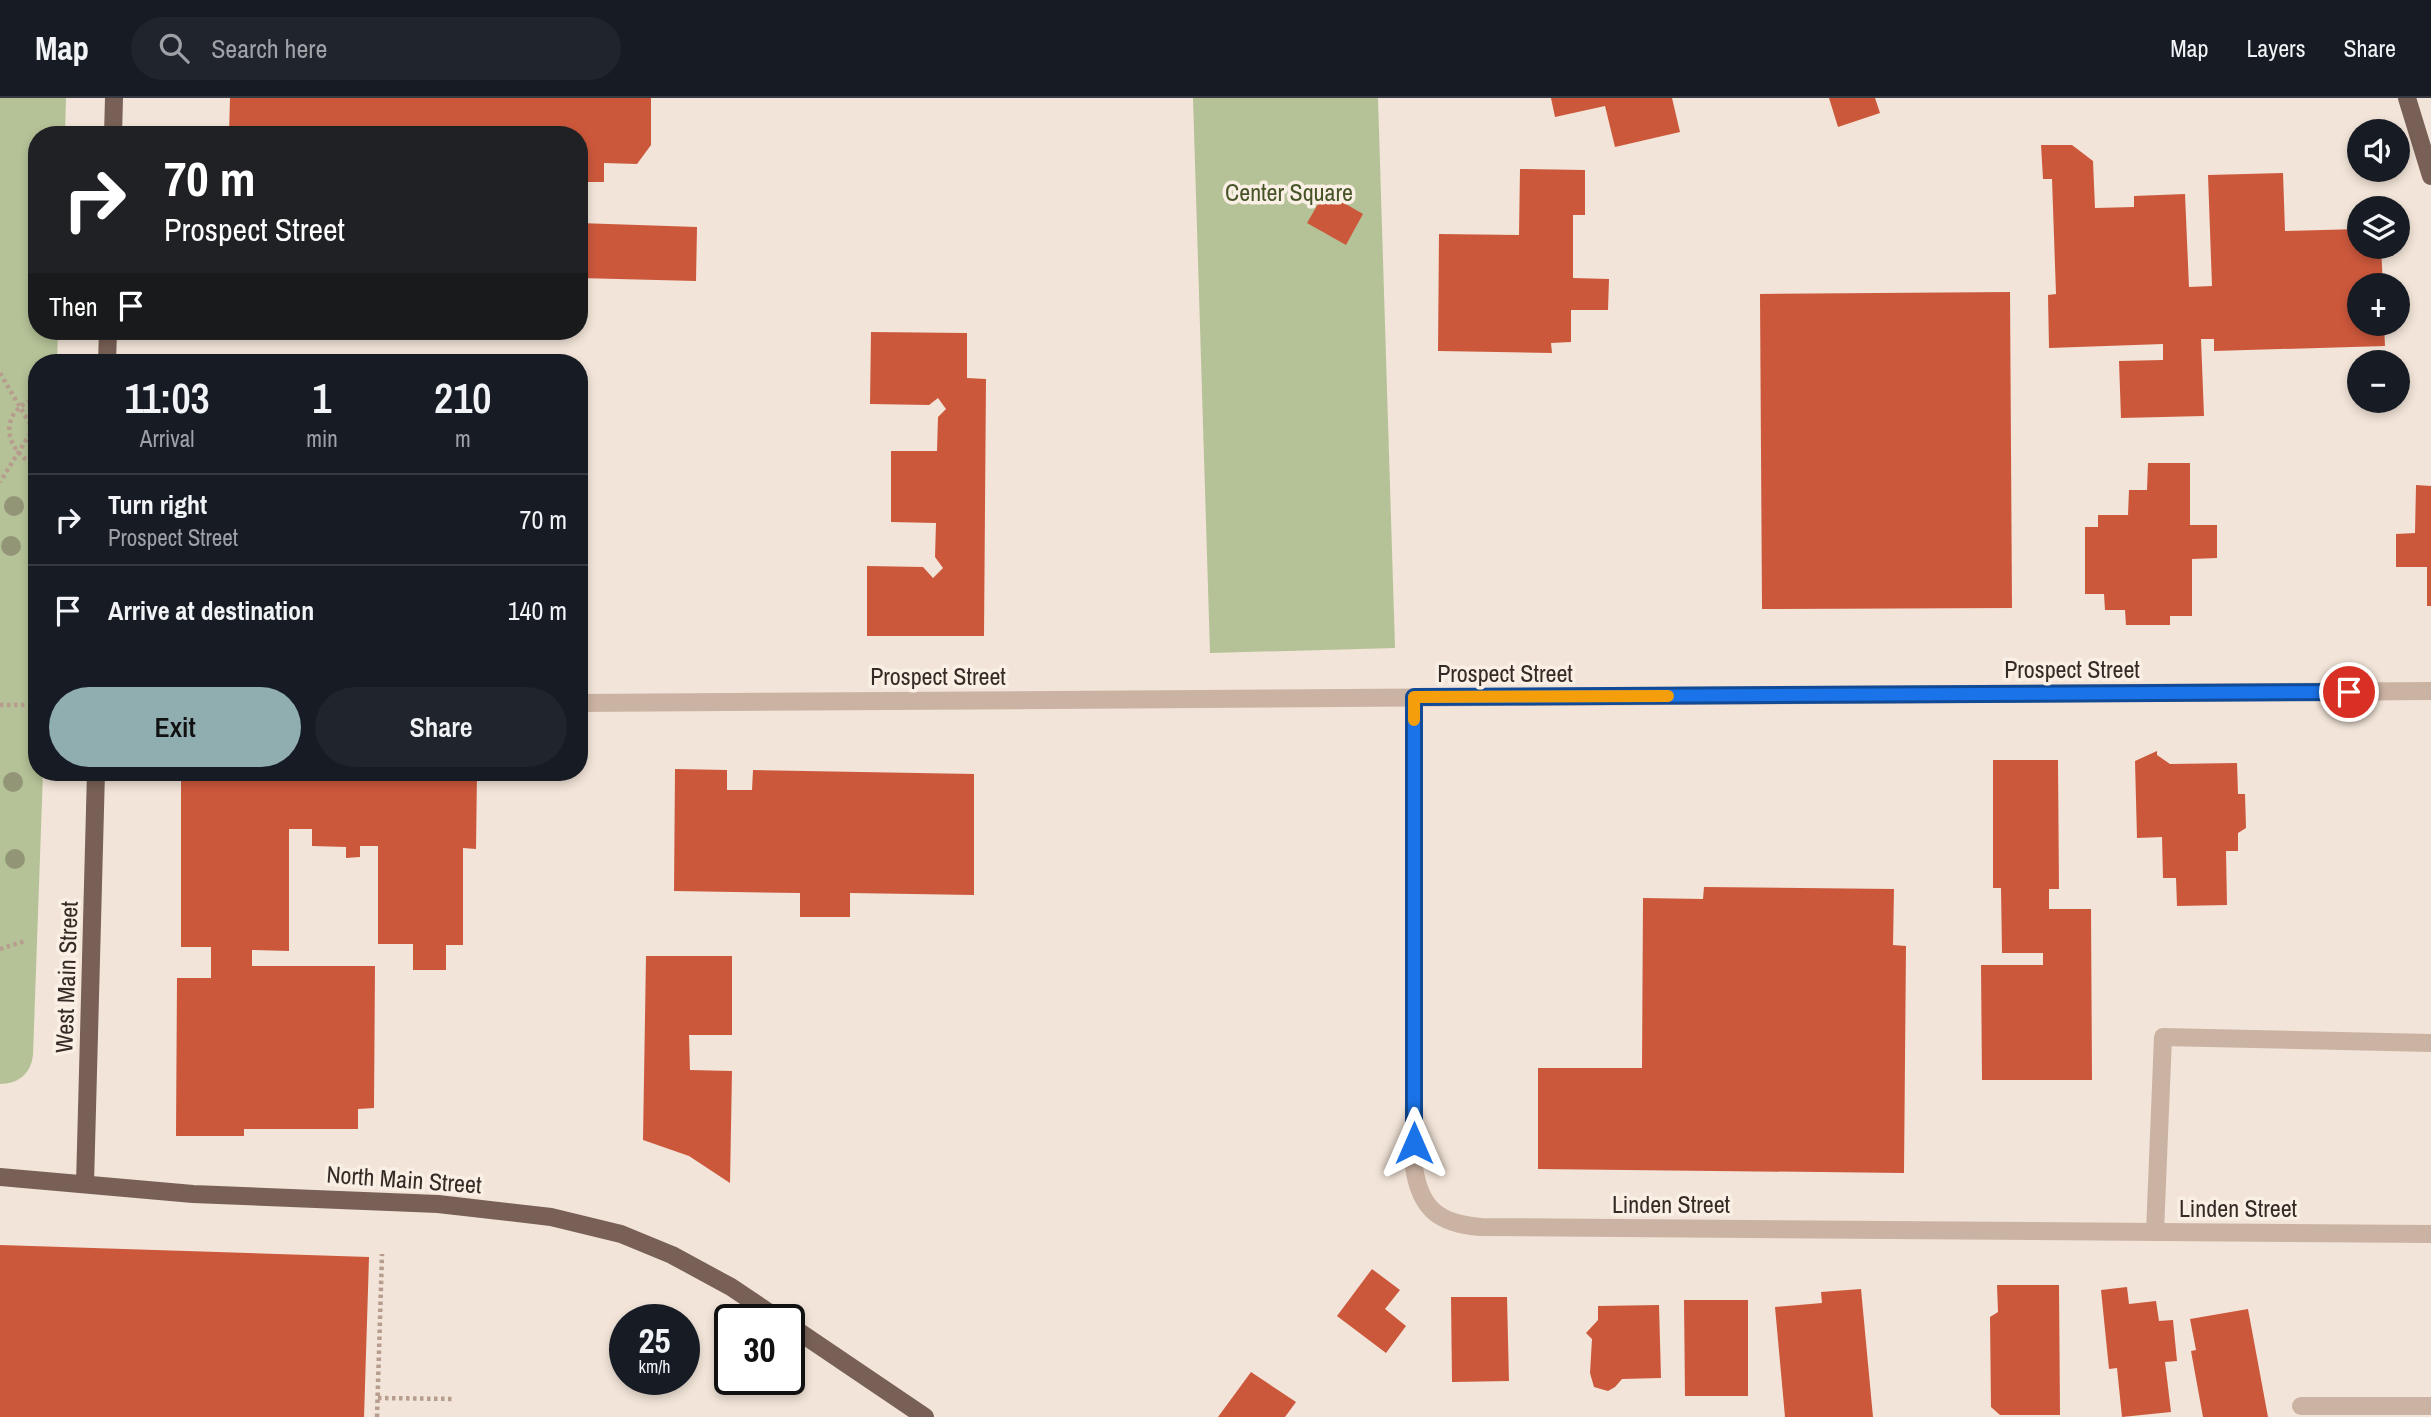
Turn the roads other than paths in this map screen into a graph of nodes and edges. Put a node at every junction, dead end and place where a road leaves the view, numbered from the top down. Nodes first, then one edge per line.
1 (114, 98) edge
2 (2407, 98) edge
3 (113, 126) edge
4 (2431, 176) edge
5 (2431, 691) edge
6 (1414, 697) junction
7 (588, 703) edge
8 (96, 781) edge
9 (2431, 1043) edge
10 (0, 1177) edge
11 (85, 1184) junction
12 (2155, 1232) junction
13 (2431, 1234) edge
14 (756, 1304) edge
15 (805, 1336) edge
16 (2301, 1406) dead end
17 (2431, 1406) edge
18 (925, 1417) edge

1 - 3 main road
2 - 4 main road
5 - 6 street, Prospect Street
6 - 7 street, Prospect Street
6 - 12 street, Linden Street
8 - 11 main road, West Main Street
9 - 12 street
10 - 11 main road, North Main Street
11 - 14 main road, North Main Street
12 - 13 street, Linden Street
15 - 18 main road
16 - 17 street

